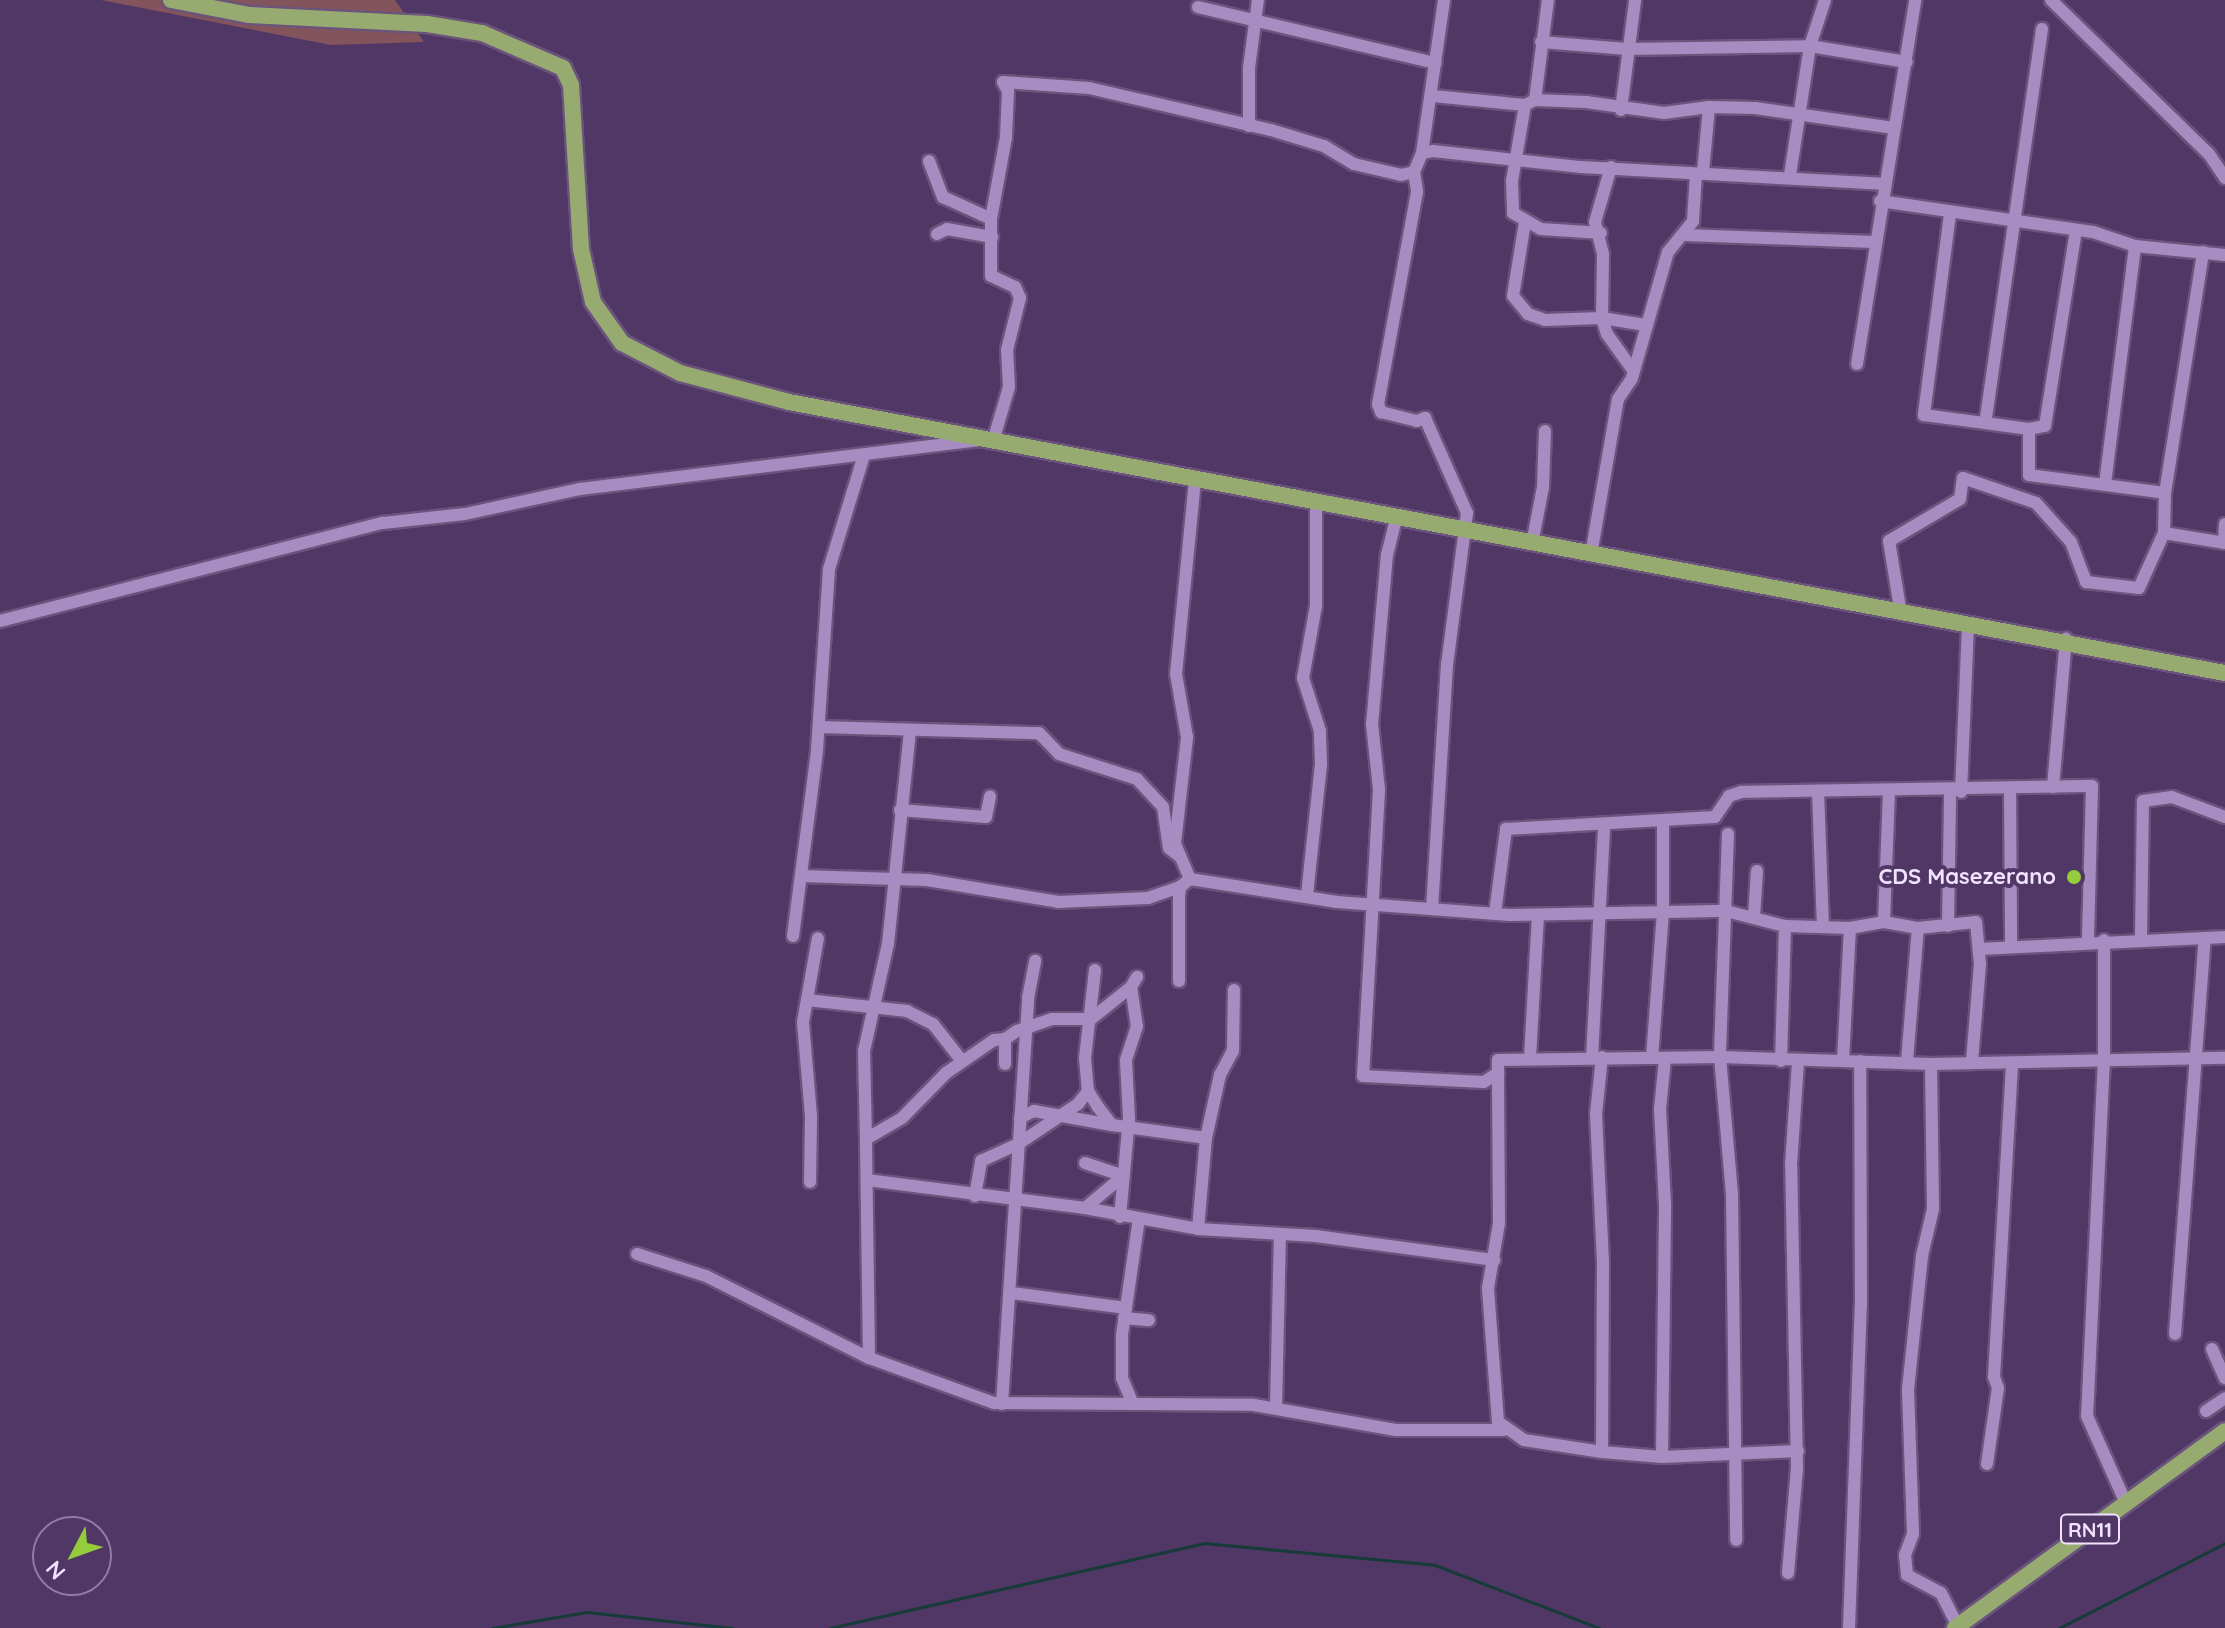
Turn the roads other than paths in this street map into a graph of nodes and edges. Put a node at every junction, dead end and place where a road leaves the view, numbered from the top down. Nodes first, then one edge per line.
1 (171, 0) edge
2 (1258, 0) edge
3 (1548, 0) edge
4 (1635, 0) edge
5 (1825, 0) edge
6 (1915, 0) edge
7 (2051, 0) edge
8 (1441, 1) edge
9 (1198, 7) dead end
10 (1255, 19) junction
11 (2042, 29) dead end
12 (1541, 42) junction
13 (1810, 46) junction
14 (1627, 49) junction
15 (1907, 62) junction
16 (1435, 63) junction
17 (1433, 96) junction
18 (1530, 103) junction
19 (1709, 107) junction
20 (1621, 110) junction
21 (1799, 113) junction
22 (1249, 126) junction
23 (1894, 128) junction
24 (1422, 153) junction
25 (1518, 159) junction
26 (929, 161) dead end
27 (1611, 167) junction
28 (1414, 172) junction
29 (1700, 173) junction
30 (1790, 175) junction
31 (2225, 178) edge
32 (1882, 184) junction
33 (1880, 201) junction
34 (1950, 214) junction
35 (991, 219) junction
36 (1525, 222) junction
37 (2015, 223) junction
38 (2076, 231) junction
39 (1601, 233) junction
40 (937, 234) dead end
41 (1685, 235) junction
42 (992, 237) junction
43 (1875, 242) junction
44 (2135, 246) junction
45 (2203, 252) junction
46 (2225, 255) edge
47 (1602, 318) junction
48 (1645, 325) junction
49 (1857, 364) dead end
50 (1633, 370) junction
51 (1985, 423) junction
52 (2029, 429) junction
53 (1545, 431) dead end
54 (994, 438) junction
55 (864, 455) junction
56 (1195, 479) junction
57 (2105, 484) junction
58 (2165, 493) junction
59 (1316, 504) junction
60 (1396, 519) junction
61 (2225, 524) edge
62 (1466, 532) junction
63 (2164, 533) junction
64 (2224, 543) edge
65 (1532, 544) junction
66 (1591, 555) junction
67 (1901, 614) junction
68 (0, 621) edge
69 (1968, 624) junction
70 (2066, 639) junction
71 (2225, 673) edge
72 (819, 727) junction
73 (910, 730) junction
74 (2053, 787) junction
75 (2010, 788) junction
76 (1818, 791) junction
77 (1955, 792) junction
78 (1889, 793) junction
79 (990, 796) dead end
80 (900, 810) junction
81 (2225, 817) edge
82 (1663, 824) junction
83 (1604, 826) junction
84 (1728, 834) dead end
85 (1179, 856) junction
86 (1757, 871) dead end
87 (801, 876) junction
88 (891, 880) junction
89 (1185, 883) junction
90 (1307, 895) junction
91 (1370, 905) junction
92 (1432, 909) junction
93 (1726, 911) junction
94 (1663, 912) junction
95 (1495, 913) junction
96 (1599, 913) junction
97 (1538, 915) junction
98 (1754, 917) junction
99 (1884, 922) junction
100 (1785, 926) junction
101 (1823, 926) junction
102 (1948, 926) junction
103 (1850, 928) junction
104 (1918, 928) junction
105 (793, 936) dead end
106 (2225, 937) edge
107 (818, 938) dead end
108 (2205, 938) junction
109 (2141, 939) junction
110 (2104, 940) junction
111 (2088, 941) junction
112 (2011, 946) junction
113 (1980, 949) junction
114 (1035, 961) dead end
115 (1095, 970) dead end
116 (1179, 981) dead end
117 (1234, 990) dead end
118 (807, 1000) junction
119 (872, 1005) junction
120 (1091, 1019) junction
121 (1028, 1025) junction
122 (1005, 1039) junction
123 (1720, 1057) junction
124 (2199, 1057) junction
125 (1530, 1058) junction
126 (1597, 1058) junction
127 (2104, 1058) junction
128 (2225, 1058) edge
129 (1658, 1059) junction
130 (962, 1061) junction
131 (1781, 1061) junction
132 (1798, 1061) junction
133 (1843, 1061) junction
134 (1860, 1061) junction
135 (1907, 1061) junction
136 (1972, 1062) junction
137 (1005, 1064) dead end
138 (1931, 1064) junction
139 (2012, 1064) junction
140 (1498, 1073) junction
141 (1088, 1091) junction
142 (1060, 1116) junction
143 (1020, 1118) junction
144 (1118, 1126) junction
145 (1206, 1138) junction
146 (866, 1139) junction
147 (1018, 1144) junction
148 (1085, 1163) dead end
149 (1124, 1176) junction
150 (867, 1180) junction
151 (810, 1182) dead end
152 (975, 1196) junction
153 (1013, 1200) junction
154 (1085, 1208) junction
155 (1120, 1217) junction
156 (1139, 1219) junction
157 (1198, 1229) junction
158 (1280, 1234) junction
159 (637, 1254) dead end
160 (1494, 1260) junction
161 (1012, 1293) junction
162 (1125, 1313) junction
163 (1149, 1320) dead end
164 (2175, 1334) dead end
165 (2212, 1349) dead end
166 (869, 1358) junction
167 (2225, 1378) edge
168 (2225, 1398) edge
169 (1002, 1404) junction
170 (1133, 1404) junction
171 (1276, 1408) junction
172 (2206, 1411) dead end
173 (1504, 1430) junction
174 (2225, 1431) edge
175 (1798, 1451) junction
176 (1602, 1452) junction
177 (1735, 1453) junction
178 (1662, 1457) junction
179 (1987, 1464) dead end
180 (2126, 1503) junction
181 (1736, 1540) dead end
182 (1788, 1573) dead end
183 (1957, 1627) edge
184 (1849, 1628) edge

1 - 54 main road
2 - 10 street
3 - 12 street
4 - 14 street
5 - 13 street
6 - 15 street
7 - 31 street
8 - 16 street
9 - 10 street
10 - 16 street
10 - 22 street
11 - 37 street
12 - 14 street
12 - 18 street
13 - 14 street
13 - 15 street
13 - 21 street
14 - 20 street
15 - 23 street
16 - 17 street
17 - 18 street
17 - 24 street
18 - 20 street
18 - 25 street
19 - 20 street
19 - 21 street
19 - 29 street
21 - 23 street
21 - 30 street
22 - 28 street
22 - 35 street
23 - 32 street
24 - 25 street
24 - 28 street
25 - 27 street
25 - 36 street
26 - 35 street
27 - 29 street
27 - 39 street
28 - 62 street
29 - 30 street
29 - 41 street
30 - 32 street
32 - 33 street
33 - 34 street
33 - 43 street
34 - 37 street
34 - 51 street
35 - 42 street
36 - 39 street
36 - 47 street
37 - 38 street
37 - 51 street
38 - 44 street
38 - 52 street
39 - 47 street
40 - 42 street
41 - 43 street
41 - 48 street
42 - 54 street
43 - 49 street
44 - 45 street
44 - 57 street
45 - 46 street
45 - 58 street
47 - 48 street
47 - 50 street
48 - 50 street
50 - 66 street
51 - 52 street
52 - 57 street
53 - 65 street
54 - 55 street
54 - 56 main road
55 - 68 street
55 - 72 street
56 - 59 main road
56 - 85 street
57 - 58 street
58 - 63 street
59 - 60 main road
59 - 90 street
60 - 62 main road
60 - 91 street
61 - 64 street
62 - 65 main road
62 - 92 street
63 - 64 street
63 - 67 street
65 - 66 main road
66 - 67 main road
67 - 69 main road
69 - 70 main road
69 - 77 street
70 - 71 main road
70 - 74 street
72 - 73 street
72 - 87 street
73 - 80 street
73 - 85 street
74 - 75 street
74 - 111 street
75 - 77 street
75 - 112 street
76 - 78 street
76 - 82 street
76 - 101 street
77 - 78 street
77 - 102 street
78 - 99 street
79 - 80 street
80 - 88 street
81 - 109 street
82 - 83 street
82 - 94 street
83 - 95 street
83 - 96 street
84 - 93 street
85 - 89 street
86 - 98 street
87 - 88 street
87 - 105 street
88 - 89 street
88 - 119 street
89 - 90 street
89 - 116 street
90 - 91 street
91 - 92 street
91 - 140 street
92 - 95 street
93 - 94 street
93 - 98 street
93 - 123 street
94 - 96 street
94 - 129 street
95 - 97 street
96 - 97 street
96 - 126 street
97 - 125 street
98 - 100 street
99 - 103 street
99 - 104 street
100 - 101 street
100 - 131 street
101 - 103 street
102 - 104 street
102 - 113 street
103 - 133 street
104 - 135 street
106 - 108 street
107 - 118 street
108 - 109 street
108 - 124 street
109 - 110 street
110 - 111 street
110 - 127 street
111 - 112 street
112 - 113 street
113 - 136 street
114 - 121 street
115 - 120 street
117 - 145 street
118 - 119 street
118 - 151 street
119 - 130 street
119 - 146 street
120 - 121 street
120 - 141 street
120 - 144 street
121 - 122 street
121 - 143 street
122 - 130 street
122 - 137 street
123 - 129 street
123 - 131 street
123 - 177 street
124 - 127 street
124 - 128 street
124 - 164 street
125 - 126 street
125 - 140 street
126 - 129 street
126 - 176 street
127 - 139 street
127 - 180 street
129 - 178 street
130 - 146 street
131 - 132 street
132 - 133 street
132 - 175 street
133 - 134 street
134 - 135 street
134 - 184 street
135 - 138 street
136 - 138 street
136 - 139 street
138 - 183 street
139 - 179 street
140 - 160 street
141 - 142 street
141 - 144 street
142 - 143 street
142 - 144 street
142 - 147 street
143 - 147 street
144 - 145 street
144 - 149 street
145 - 157 street
146 - 150 street
147 - 152 street
147 - 153 street
148 - 149 street
149 - 154 street
149 - 155 street
150 - 152 street
150 - 166 street
152 - 153 street
153 - 154 street
153 - 161 street
154 - 155 street
155 - 156 street
156 - 157 street
156 - 162 street
157 - 158 street
158 - 160 street
158 - 171 street
159 - 166 street
160 - 173 street
161 - 162 street
161 - 169 street
162 - 163 street
162 - 170 street
165 - 167 street
166 - 169 street
168 - 172 street
169 - 170 street
170 - 171 street
171 - 173 street
173 - 176 street
174 - 180 main road, RN11
175 - 177 street
175 - 182 street
176 - 178 street
177 - 178 street
177 - 181 street
180 - 183 main road, RN11

